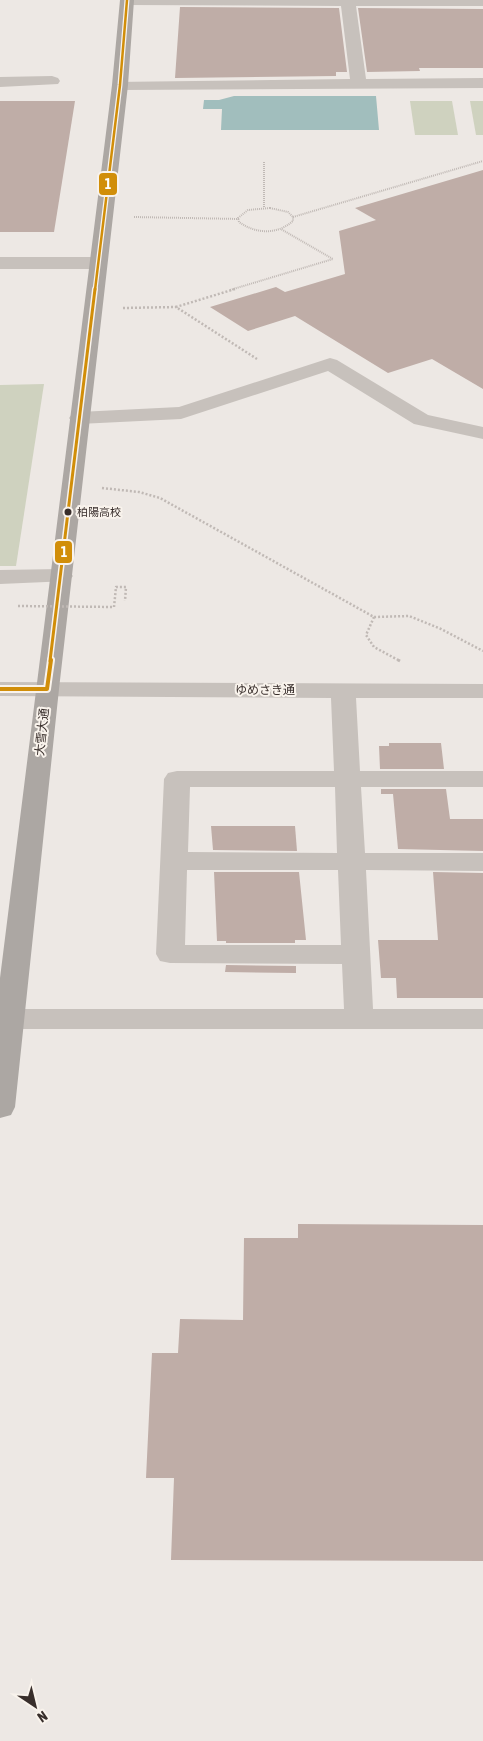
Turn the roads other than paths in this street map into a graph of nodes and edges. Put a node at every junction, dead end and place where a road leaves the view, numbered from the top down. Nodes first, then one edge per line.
1 (127, 1) edge
2 (348, 1) edge
3 (483, 2) edge
4 (0, 82) edge
5 (52, 82) dead end
6 (483, 83) edge
7 (359, 84) junction
8 (120, 85) junction
9 (0, 263) edge
10 (98, 263) junction
11 (79, 418) junction
12 (483, 433) edge
13 (61, 576) junction
14 (0, 578) edge
15 (0, 689) edge
16 (47, 689) junction
17 (342, 690) junction
18 (483, 691) edge
19 (347, 779) junction
20 (483, 779) edge
21 (174, 861) junction
22 (350, 862) junction
23 (483, 862) edge
24 (355, 955) junction
25 (7, 990) edge
26 (10, 1019) junction
27 (358, 1019) junction
28 (483, 1019) edge
29 (0, 1107) edge

1 - 2 street
1 - 8 highway, 大雪大通
2 - 3 street
2 - 7 street
4 - 5 street
6 - 7 street
7 - 8 street
8 - 10 highway, 大雪大通
9 - 10 street
10 - 11 highway, 大雪大通
11 - 12 street
11 - 13 highway, 大雪大通
13 - 14 street
13 - 16 highway, 大雪大通
15 - 16 street, ゆめさき通
16 - 17 street, ゆめさき通
16 - 25 highway, 大雪大通
17 - 18 street, ゆめさき通
17 - 19 street
19 - 20 street
19 - 21 street
19 - 22 street
21 - 22 street
21 - 24 street
22 - 23 street
22 - 24 street
24 - 27 street
25 - 26 highway, 大雪大通
26 - 27 street
26 - 29 highway, 大雪大通
27 - 28 street

